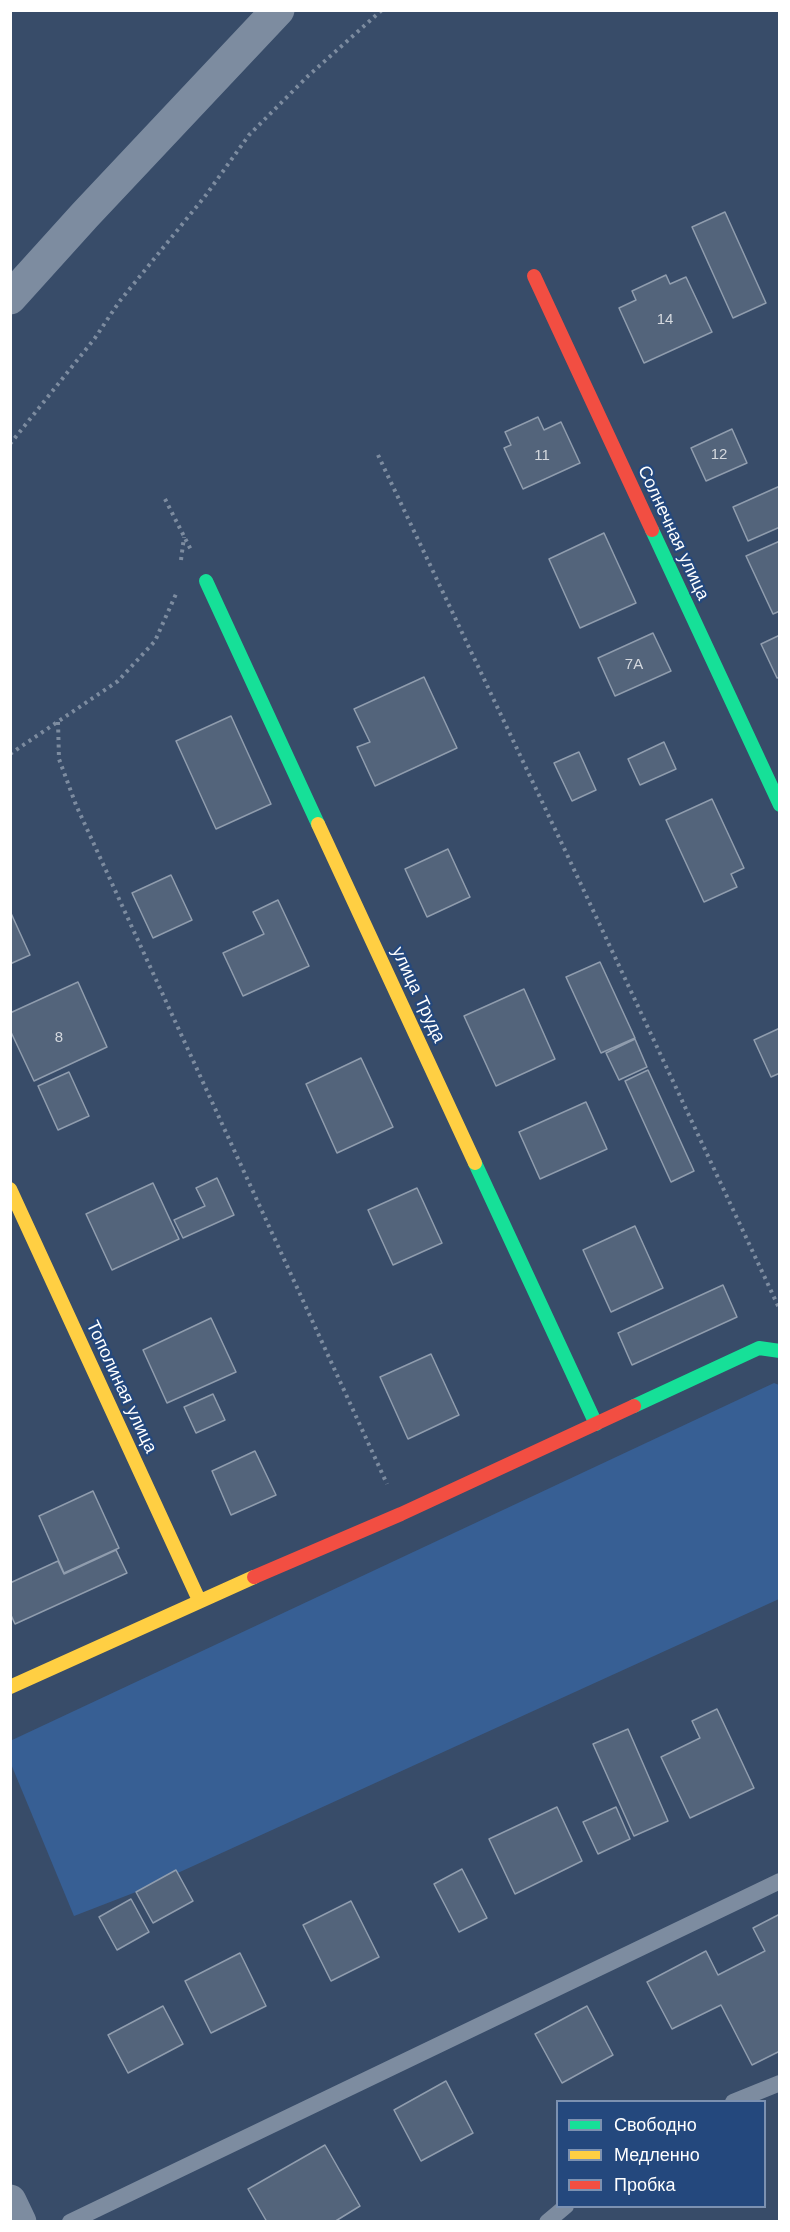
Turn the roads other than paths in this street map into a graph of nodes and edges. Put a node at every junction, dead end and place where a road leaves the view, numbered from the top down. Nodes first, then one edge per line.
1 (278, 10) edge
2 (534, 276) dead end
3 (10, 298) edge
4 (206, 581) road end
5 (780, 805) edge
6 (10, 1189) edge
7 (780, 1351) edge
8 (596, 1424) junction
9 (199, 1600) junction
10 (10, 1687) edge
11 (780, 1881) edge
12 (780, 2083) edge
13 (738, 2100) edge
14 (10, 2200) edge
15 (564, 2208) edge
16 (20, 2222) edge
17 (70, 2222) edge
18 (547, 2222) edge

1 - 3 street
2 - 5 street, Солнечная улица
4 - 8 street, улица Труда
6 - 9 street, Тополиная улица
7 - 8 street
8 - 9 street
9 - 10 street
11 - 17 lane
12 - 13 lane
14 - 16 street
15 - 18 lane

